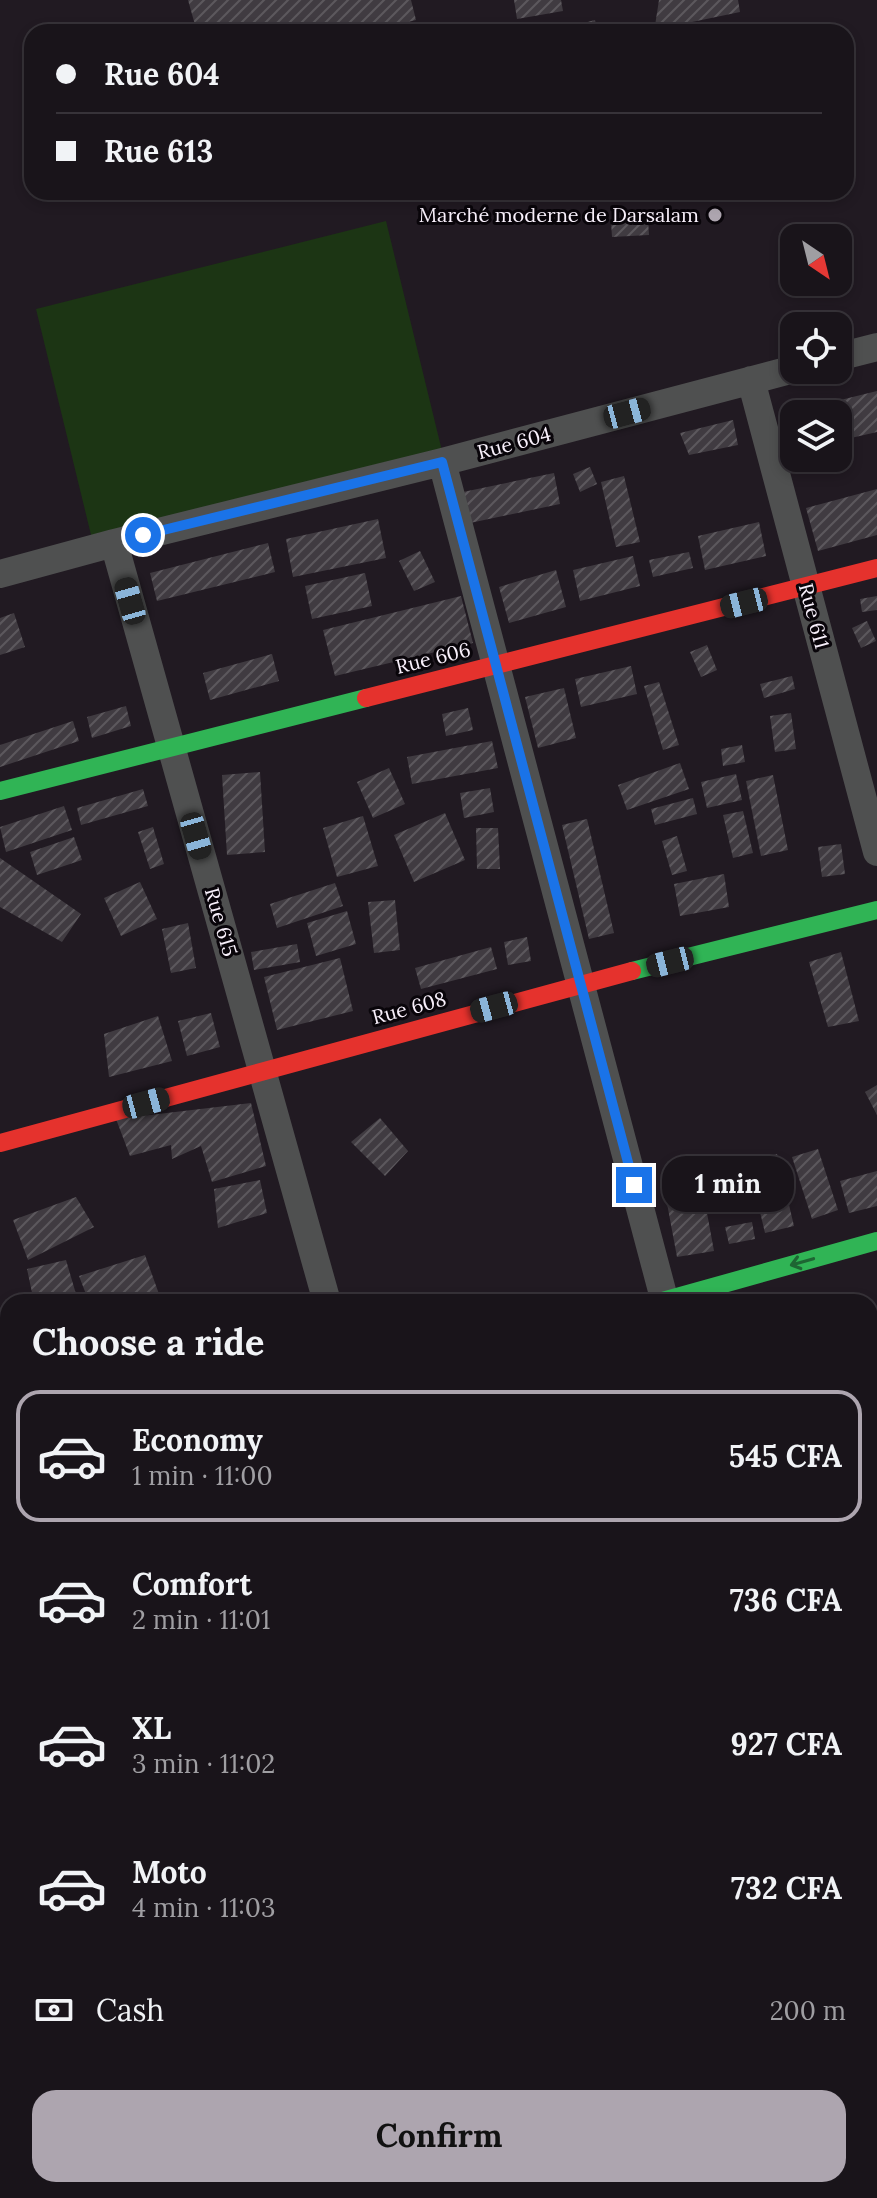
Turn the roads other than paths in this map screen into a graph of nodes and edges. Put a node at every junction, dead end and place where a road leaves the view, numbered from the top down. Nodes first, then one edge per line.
1 (877, 347) edge
2 (852, 353) edge
3 (780, 373) edge
4 (751, 380) junction
5 (442, 462) junction
6 (114, 543) junction
7 (877, 568) edge
8 (0, 574) edge
9 (806, 587) junction
10 (496, 665) junction
11 (171, 747) junction
12 (0, 791) edge
13 (877, 852) edge
14 (877, 910) edge
15 (581, 984) junction
16 (262, 1071) junction
17 (0, 1143) edge
18 (877, 1241) edge
19 (325, 1294) edge
20 (661, 1294) edge
21 (688, 1294) edge

1 - 2 street
3 - 4 street, Rue 604
4 - 5 street, Rue 604
4 - 9 street, Rue 611
5 - 6 street, Rue 604
5 - 10 street
6 - 8 street, Rue 604
6 - 11 street, Rue 615
7 - 9 street, Rue 606
9 - 10 street, Rue 606
9 - 13 street, Rue 611
10 - 11 street, Rue 606
10 - 15 street
11 - 12 street, Rue 606
11 - 16 street, Rue 615
14 - 15 street, Rue 608
15 - 16 street, Rue 608
15 - 20 street
16 - 17 street, Rue 608
16 - 19 street, Rue 615
18 -> 21 street

